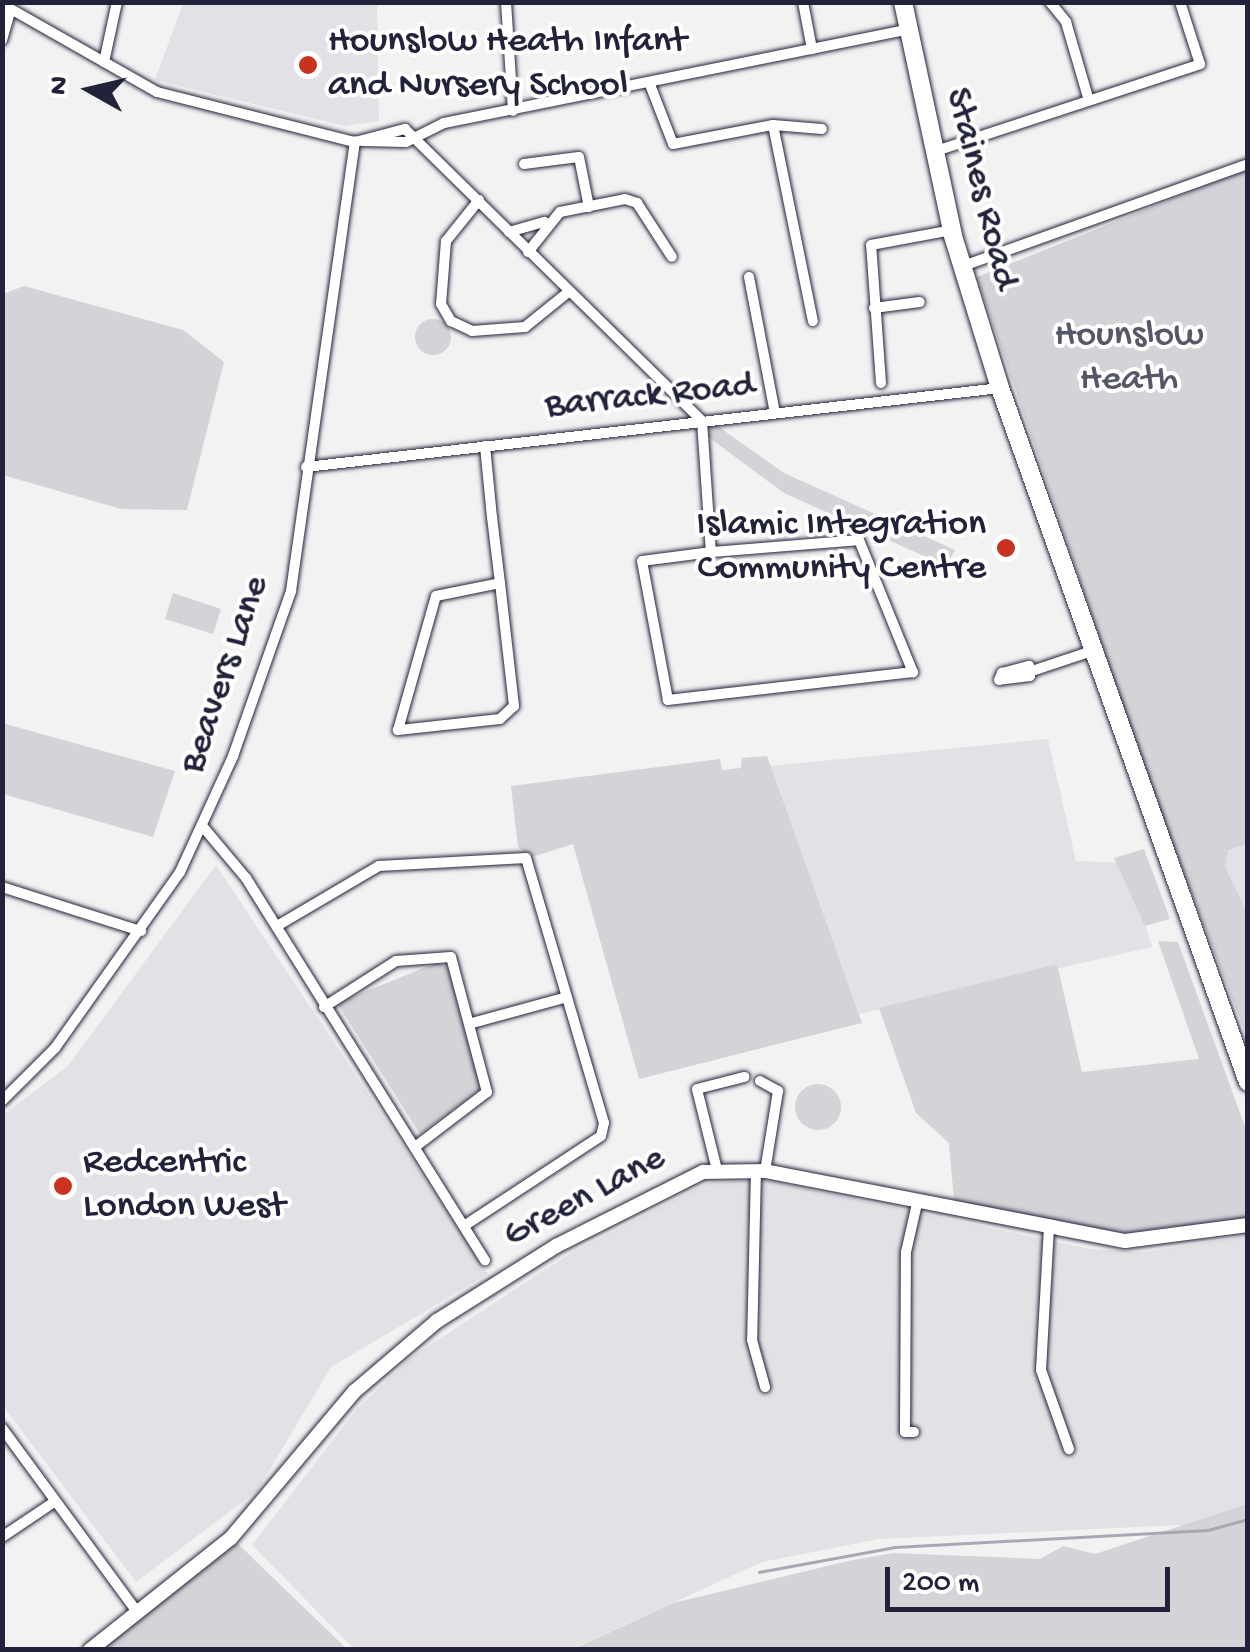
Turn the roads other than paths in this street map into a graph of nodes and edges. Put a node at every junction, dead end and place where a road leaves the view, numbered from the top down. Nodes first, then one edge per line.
1 (117, 2) edge
2 (506, 2) edge
3 (803, 2) edge
4 (903, 2) edge
5 (1050, 2) edge
6 (1180, 2) edge
7 (7, 7) edge
8 (909, 29) junction
9 (2, 40) edge
10 (812, 49) junction
11 (104, 62) junction
12 (648, 82) junction
13 (1088, 97) junction
14 (513, 111) junction
15 (773, 125) junction
16 (822, 129) dead end
17 (418, 137) junction
18 (359, 141) junction
19 (936, 151) junction
20 (524, 164) dead end
21 (1248, 164) edge
22 (479, 200) junction
23 (589, 206) junction
24 (545, 222) junction
25 (952, 230) junction
26 (509, 232) junction
27 (528, 252) junction
28 (672, 256) dead end
29 (966, 265) junction
30 (750, 277) dead end
31 (567, 293) junction
32 (920, 302) dead end
33 (874, 308) junction
34 (814, 321) dead end
35 (881, 383) dead end
36 (1000, 388) junction
37 (775, 414) junction
38 (702, 421) junction
39 (485, 446) junction
40 (306, 467) junction
41 (712, 552) junction
42 (500, 582) junction
43 (1092, 651) junction
44 (1035, 670) dead end
45 (204, 828) junction
46 (2, 887) edge
47 (277, 926) junction
48 (140, 931) junction
49 (567, 997) junction
50 (324, 1007) junction
51 (472, 1023) junction
52 (744, 1077) dead end
53 (760, 1081) dead end
54 (1248, 1082) edge
55 (2, 1101) edge
56 (415, 1147) junction
57 (717, 1170) junction
58 (761, 1170) junction
59 (918, 1199) junction
60 (1248, 1225) edge
61 (464, 1226) junction
62 (1049, 1227) junction
63 (485, 1260) dead end
64 (766, 1387) dead end
65 (2, 1428) edge
66 (914, 1432) dead end
67 (1069, 1449) dead end
68 (54, 1502) junction
69 (2, 1537) edge
70 (136, 1612) junction
71 (90, 1650) edge

1 - 11 street
2 - 14 street
3 - 10 street
4 - 8 main road, Staines Road
5 - 13 street
6 - 13 street
7 - 9 street
7 - 11 street
8 - 10 street
8 - 19 main road, Staines Road
10 - 12 street
11 - 18 street
12 - 14 street
12 - 15 street
13 - 19 street
14 - 17 street
15 - 16 street
15 - 34 street
17 - 18 street
17 - 22 street
18 - 40 street, Beavers Lane
19 - 25 main road, Staines Road
20 - 23 street
21 - 29 street
22 - 26 street
22 - 31 street
23 - 24 street
23 - 28 street
24 - 26 street
24 - 27 street
25 - 29 main road, Staines Road
25 - 33 street
26 - 27 street
27 - 31 street
29 - 36 main road, Staines Road
30 - 37 street
31 - 38 street
32 - 33 street
33 - 35 street
36 - 37 street, Barrack Road
36 - 43 main road, Staines Road
37 - 38 street, Barrack Road
38 - 39 street, Barrack Road
38 - 41 street
39 - 40 street, Barrack Road
39 - 42 street
40 - 45 street, Beavers Lane
41 - 41 street
42 - 42 street
43 - 44 street
43 - 54 main road
45 - 47 street
45 - 48 street, Beavers Lane
46 - 48 street
47 - 49 street
47 - 50 street
48 - 55 street, Beavers Lane
49 - 51 street
49 - 61 street
50 - 51 street
50 - 56 street
51 - 56 street
52 - 57 street
53 - 58 street
56 - 61 street
57 - 58 street, Green Lane
57 - 70 street, Green Lane
58 - 59 street, Green Lane
58 - 64 street
59 - 62 street, Green Lane
59 - 66 street
60 - 62 street, Green Lane
61 - 63 street
62 - 67 street
65 - 68 street
68 - 69 street
68 - 70 street
70 - 71 street, Green Lane

